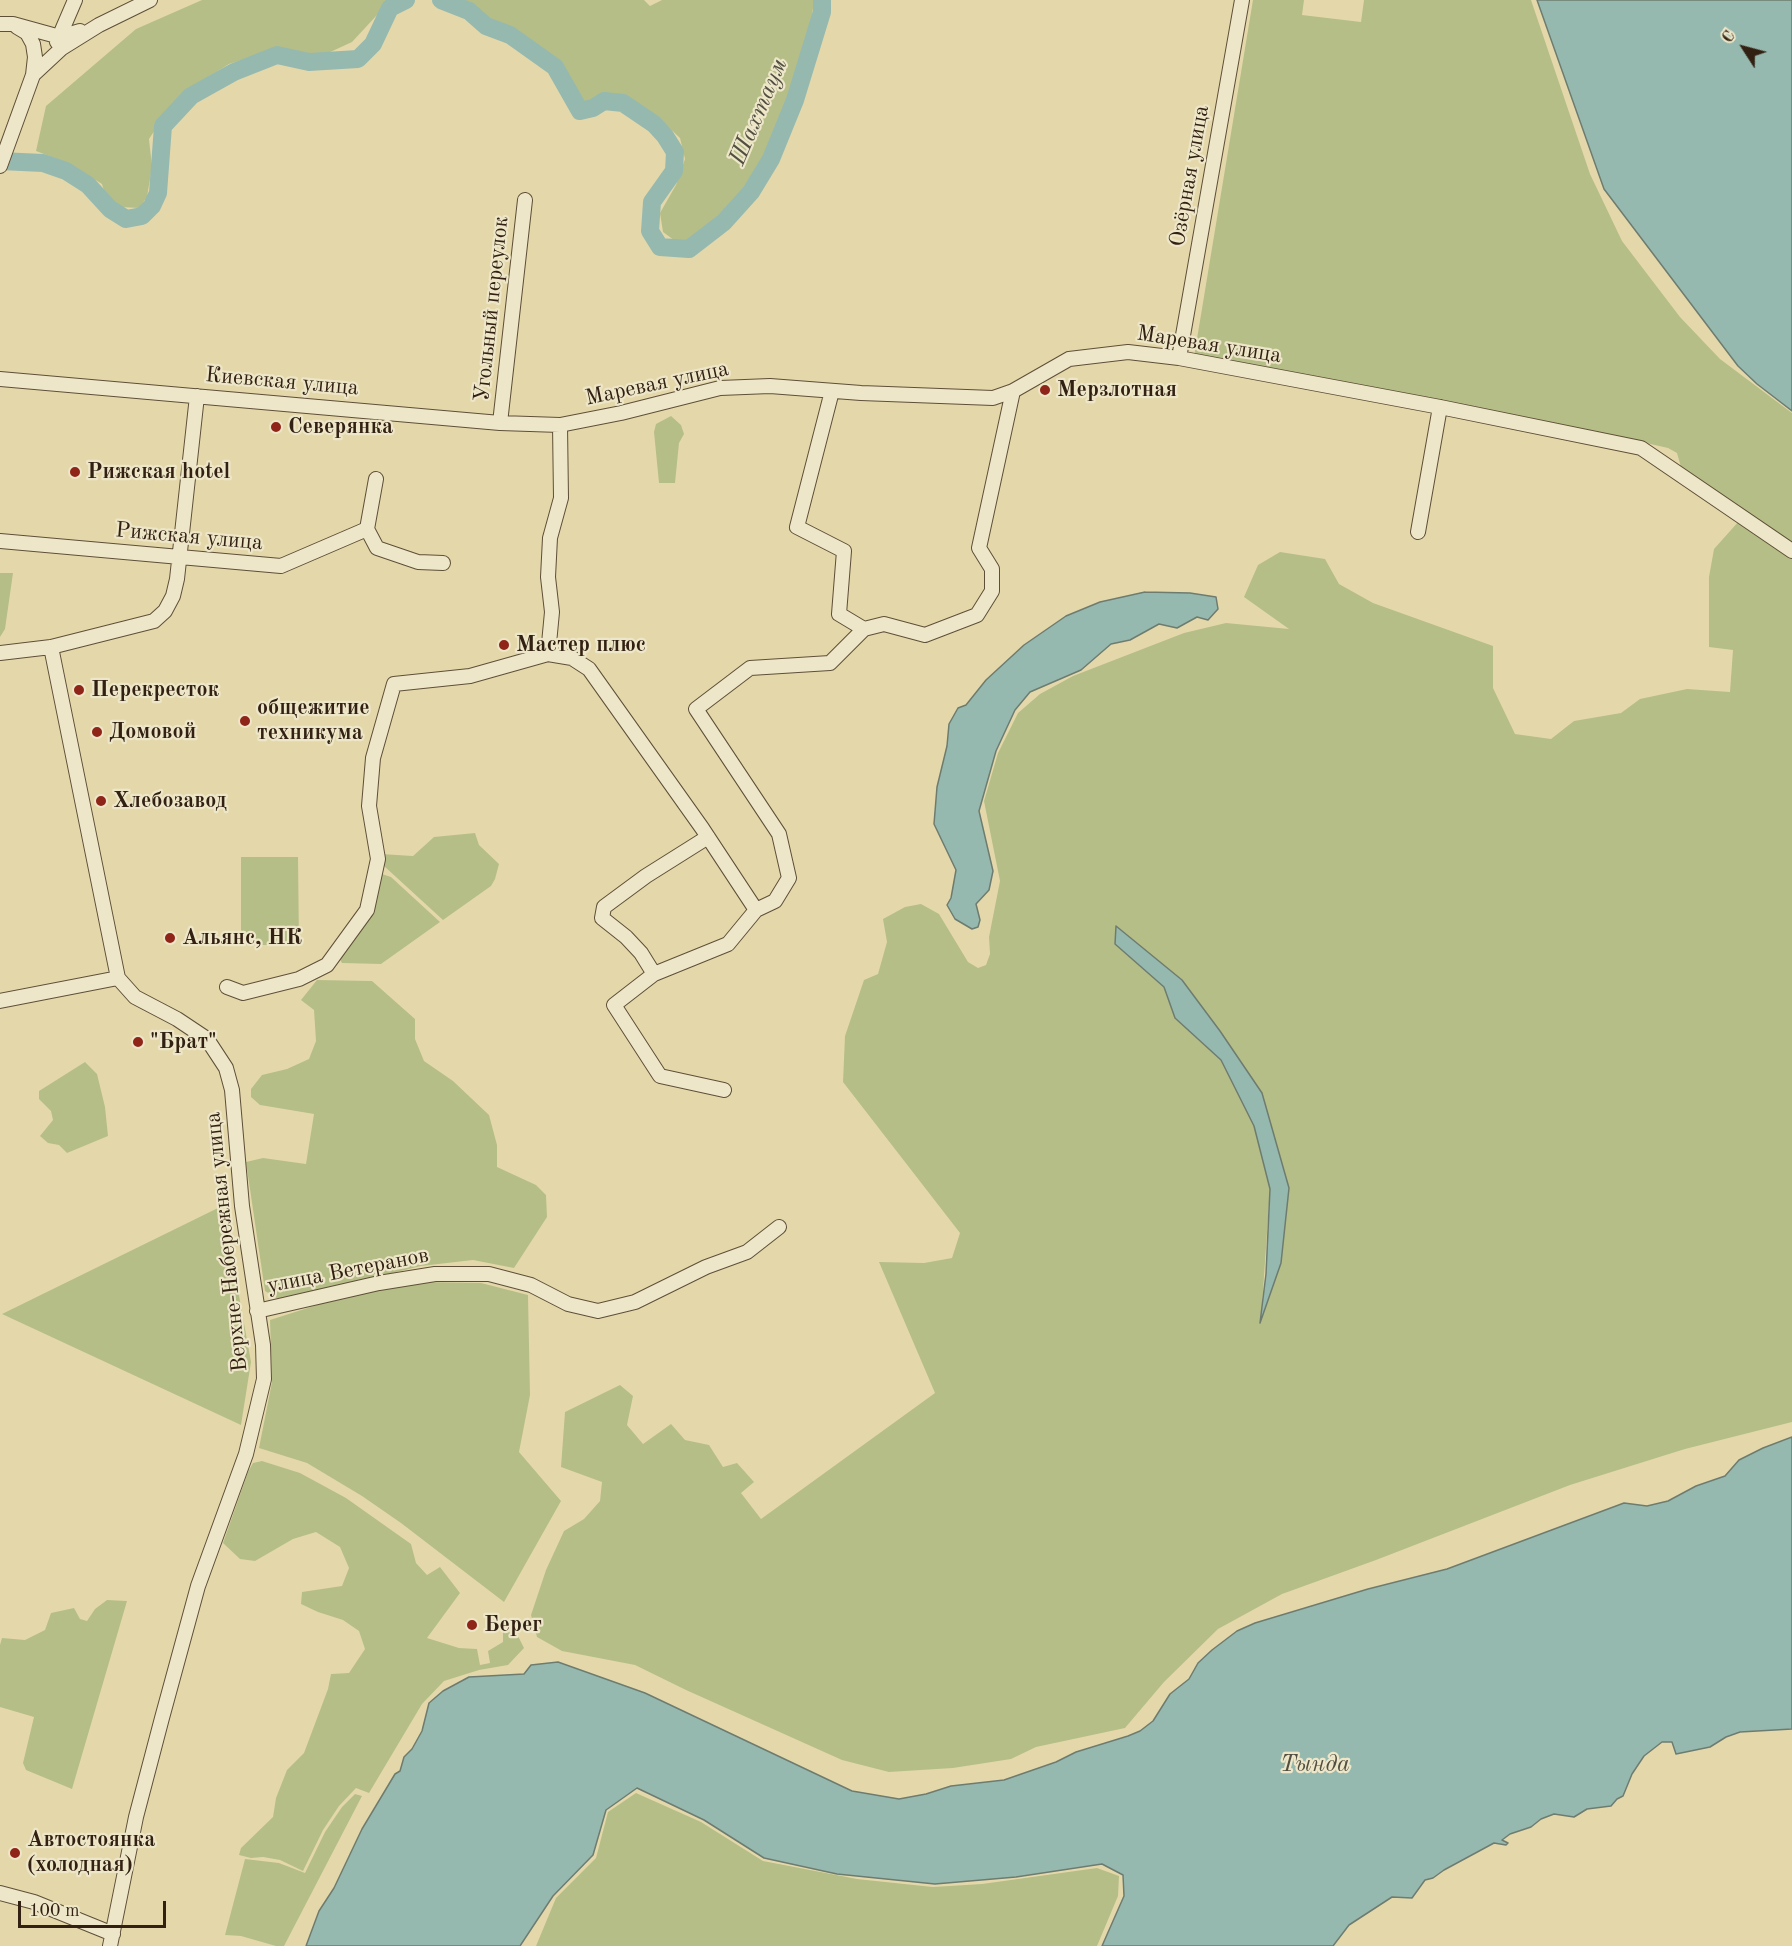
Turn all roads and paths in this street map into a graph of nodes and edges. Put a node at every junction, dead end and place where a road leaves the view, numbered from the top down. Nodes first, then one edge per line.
1 (75, 0) edge
2 (150, 0) edge
3 (1242, 0) edge
4 (7, 24) edge
5 (99, 25) junction
6 (60, 37) junction
7 (33, 75) junction
8 (0, 166) edge
9 (525, 200) dead end
10 (1179, 358) junction
11 (0, 379) edge
12 (832, 391) junction
13 (1013, 391) junction
14 (197, 396) junction
15 (1440, 407) junction
16 (500, 423) junction
17 (560, 425) junction
18 (376, 479) dead end
19 (367, 529) junction
20 (1418, 532) dead end
21 (0, 542) edge
22 (1792, 551) edge
23 (180, 558) junction
24 (443, 563) dead end
25 (864, 629) junction
26 (51, 646) junction
27 (0, 653) edge
28 (548, 654) junction
29 (708, 837) junction
30 (756, 910) junction
31 (654, 974) junction
32 (118, 978) junction
33 (227, 987) dead end
34 (0, 1001) edge
35 (724, 1090) dead end
36 (778, 1227) dead end
37 (257, 1311) junction
38 (0, 1893) edge
39 (112, 1940) edge

1 - 6 street
2 - 5 street
3 - 10 street, Озёрная улица
4 - 6 street
4 - 7 street
5 - 6 street
5 - 7 street
6 - 7 street
7 - 8 street
9 - 16 street, Угольный переулок
10 - 13 street, Маревая улица
10 - 15 street, Маревая улица
11 - 14 street, Киевская улица
12 - 13 street, Маревая улица
12 - 17 street, Маревая улица
12 - 25 street
13 - 25 street
14 - 16 street, Киевская улица
14 - 23 street
15 - 20 street
15 - 22 street, Маревая улица
16 - 17 street, Киевская улица
17 - 28 street
18 - 19 street
19 - 23 street, Рижская улица
19 - 24 street
21 - 23 street, Рижская улица
23 - 26 street
25 - 30 street
26 - 27 street
26 - 32 street
28 - 29 street
28 - 33 street
29 - 30 street
29 - 31 street
30 - 31 street
31 - 35 street
32 - 34 street
32 - 37 street, Верхне-Набережная улица
36 - 37 street, улица Ветеранов
37 - 39 street, Верхне-Набережная улица
38 - 39 street

